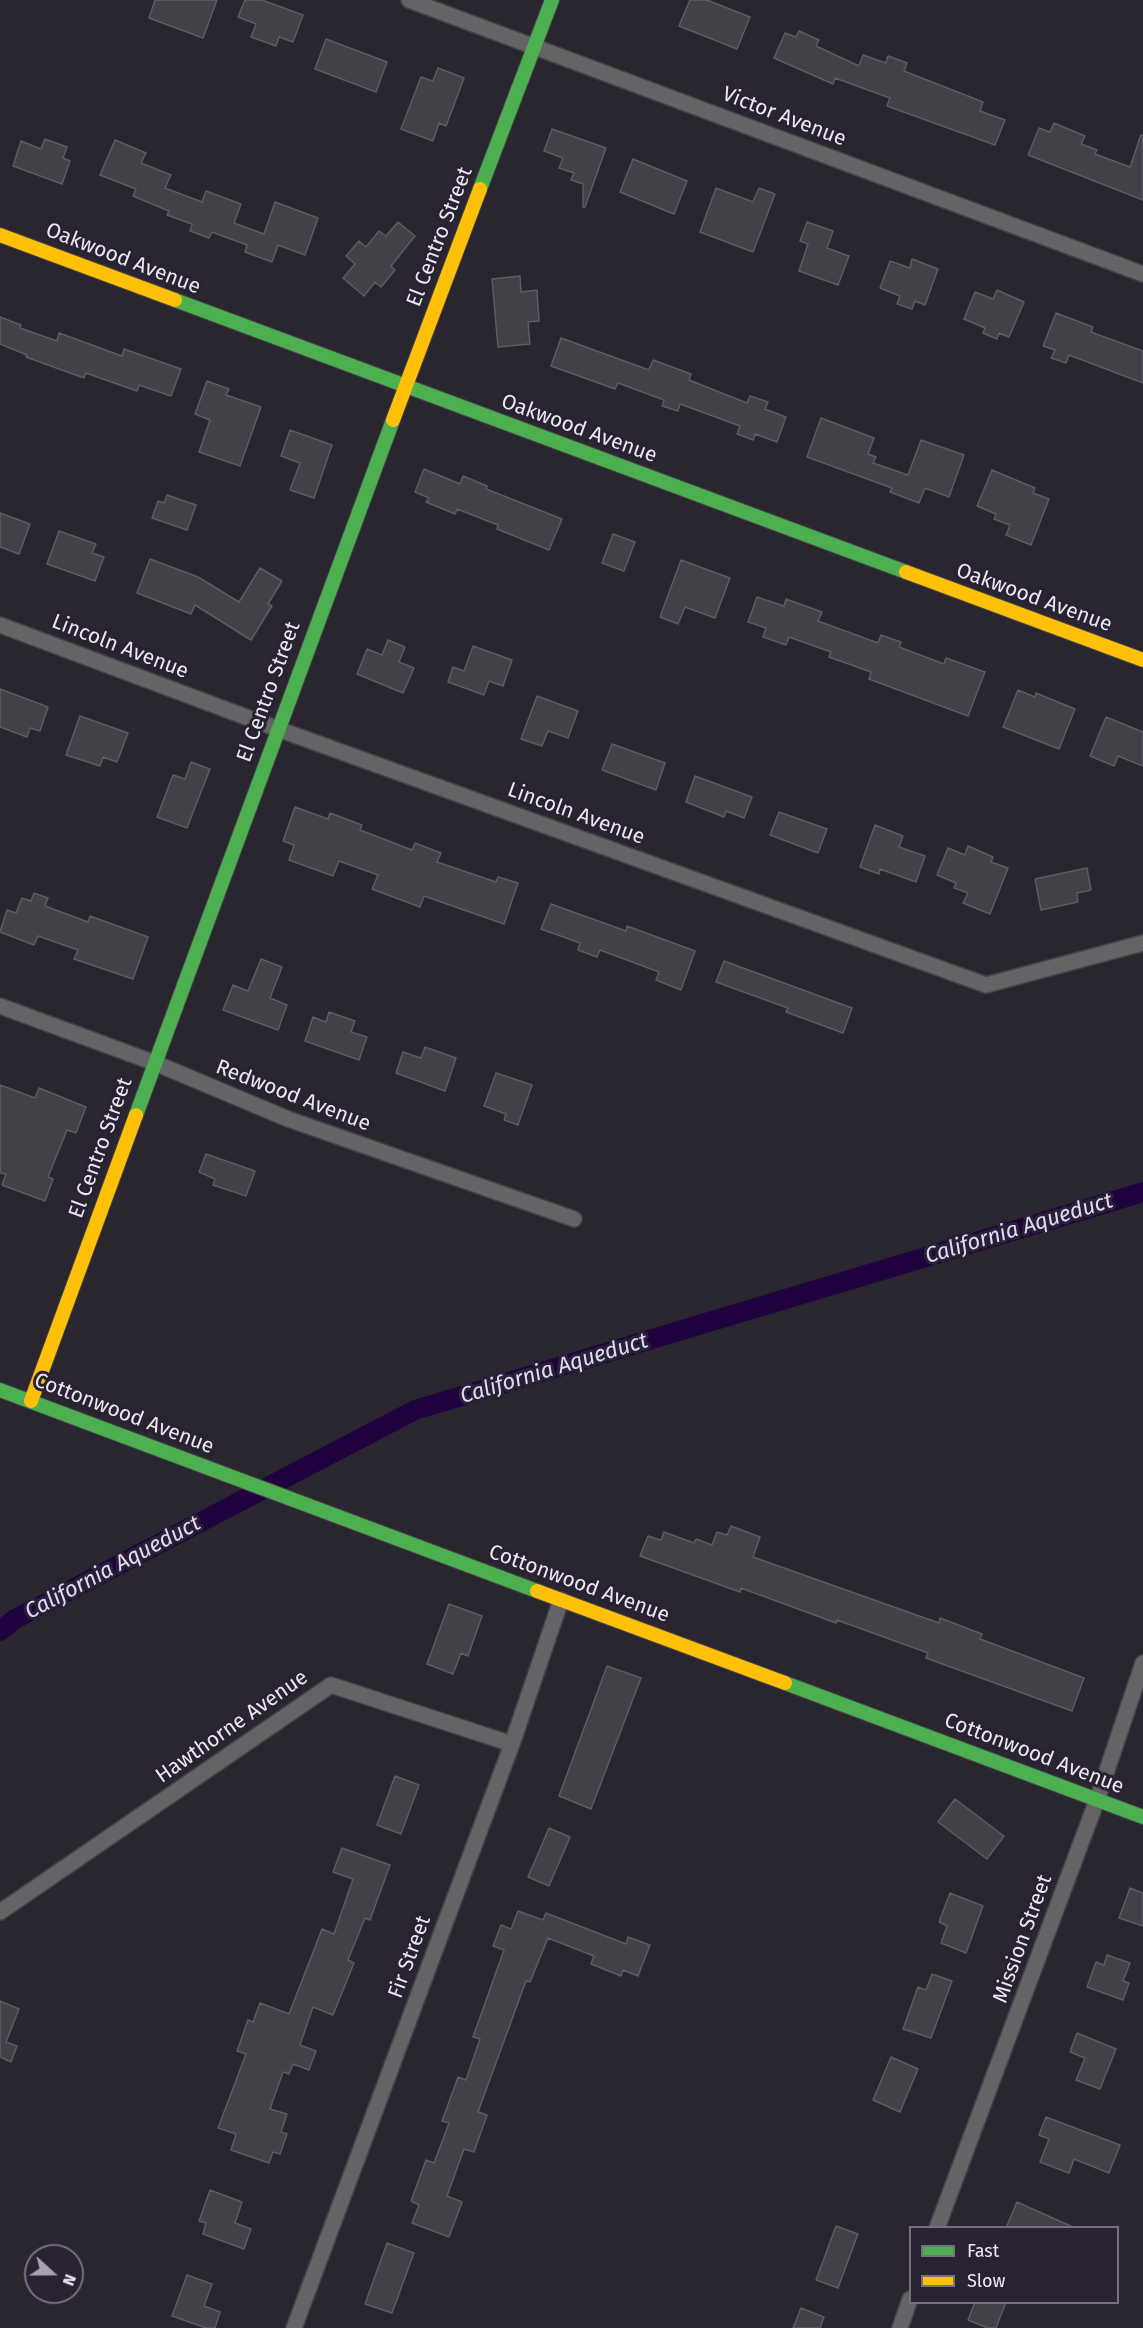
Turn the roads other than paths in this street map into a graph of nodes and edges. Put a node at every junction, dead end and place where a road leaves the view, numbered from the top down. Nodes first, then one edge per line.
1 (409, 0) edge
2 (552, 0) edge
3 (535, 46) junction
4 (0, 235) edge
5 (1143, 274) edge
6 (405, 387) junction
7 (0, 625) edge
8 (1143, 660) edge
9 (278, 729) junction
10 (1143, 943) edge
11 (0, 1006) edge
12 (155, 1063) junction
13 (574, 1219) dead end
14 (0, 1390) edge
15 (31, 1401) junction
16 (561, 1599) junction
17 (1143, 1663) edge
18 (512, 1744) junction
19 (1097, 1800) junction
20 (1143, 1817) edge
21 (0, 1912) edge
22 (938, 2226) edge
23 (909, 2302) edge
24 (294, 2328) edge
25 (900, 2328) edge

1 - 3 street, Victor Avenue
2 - 3 street, El Centro Street
3 - 5 street, Victor Avenue
3 - 6 street, El Centro Street
4 - 6 street, Oakwood Avenue
6 - 8 street, Oakwood Avenue
6 - 9 street, El Centro Street
7 - 9 street, Lincoln Avenue
9 - 10 street, Lincoln Avenue
9 - 12 street, El Centro Street
11 - 12 street, Redwood Avenue
12 - 13 street, Redwood Avenue
12 - 15 street, El Centro Street
14 - 15 street, Cottonwood Avenue
15 - 16 street, Cottonwood Avenue
16 - 18 street, Fir Street
16 - 19 street, Cottonwood Avenue
17 - 19 street, Mission Street
18 - 21 street, Hawthorne Avenue
18 - 24 street, Fir Street
19 - 20 street, Cottonwood Avenue
19 - 22 street, Mission Street
23 - 25 street

